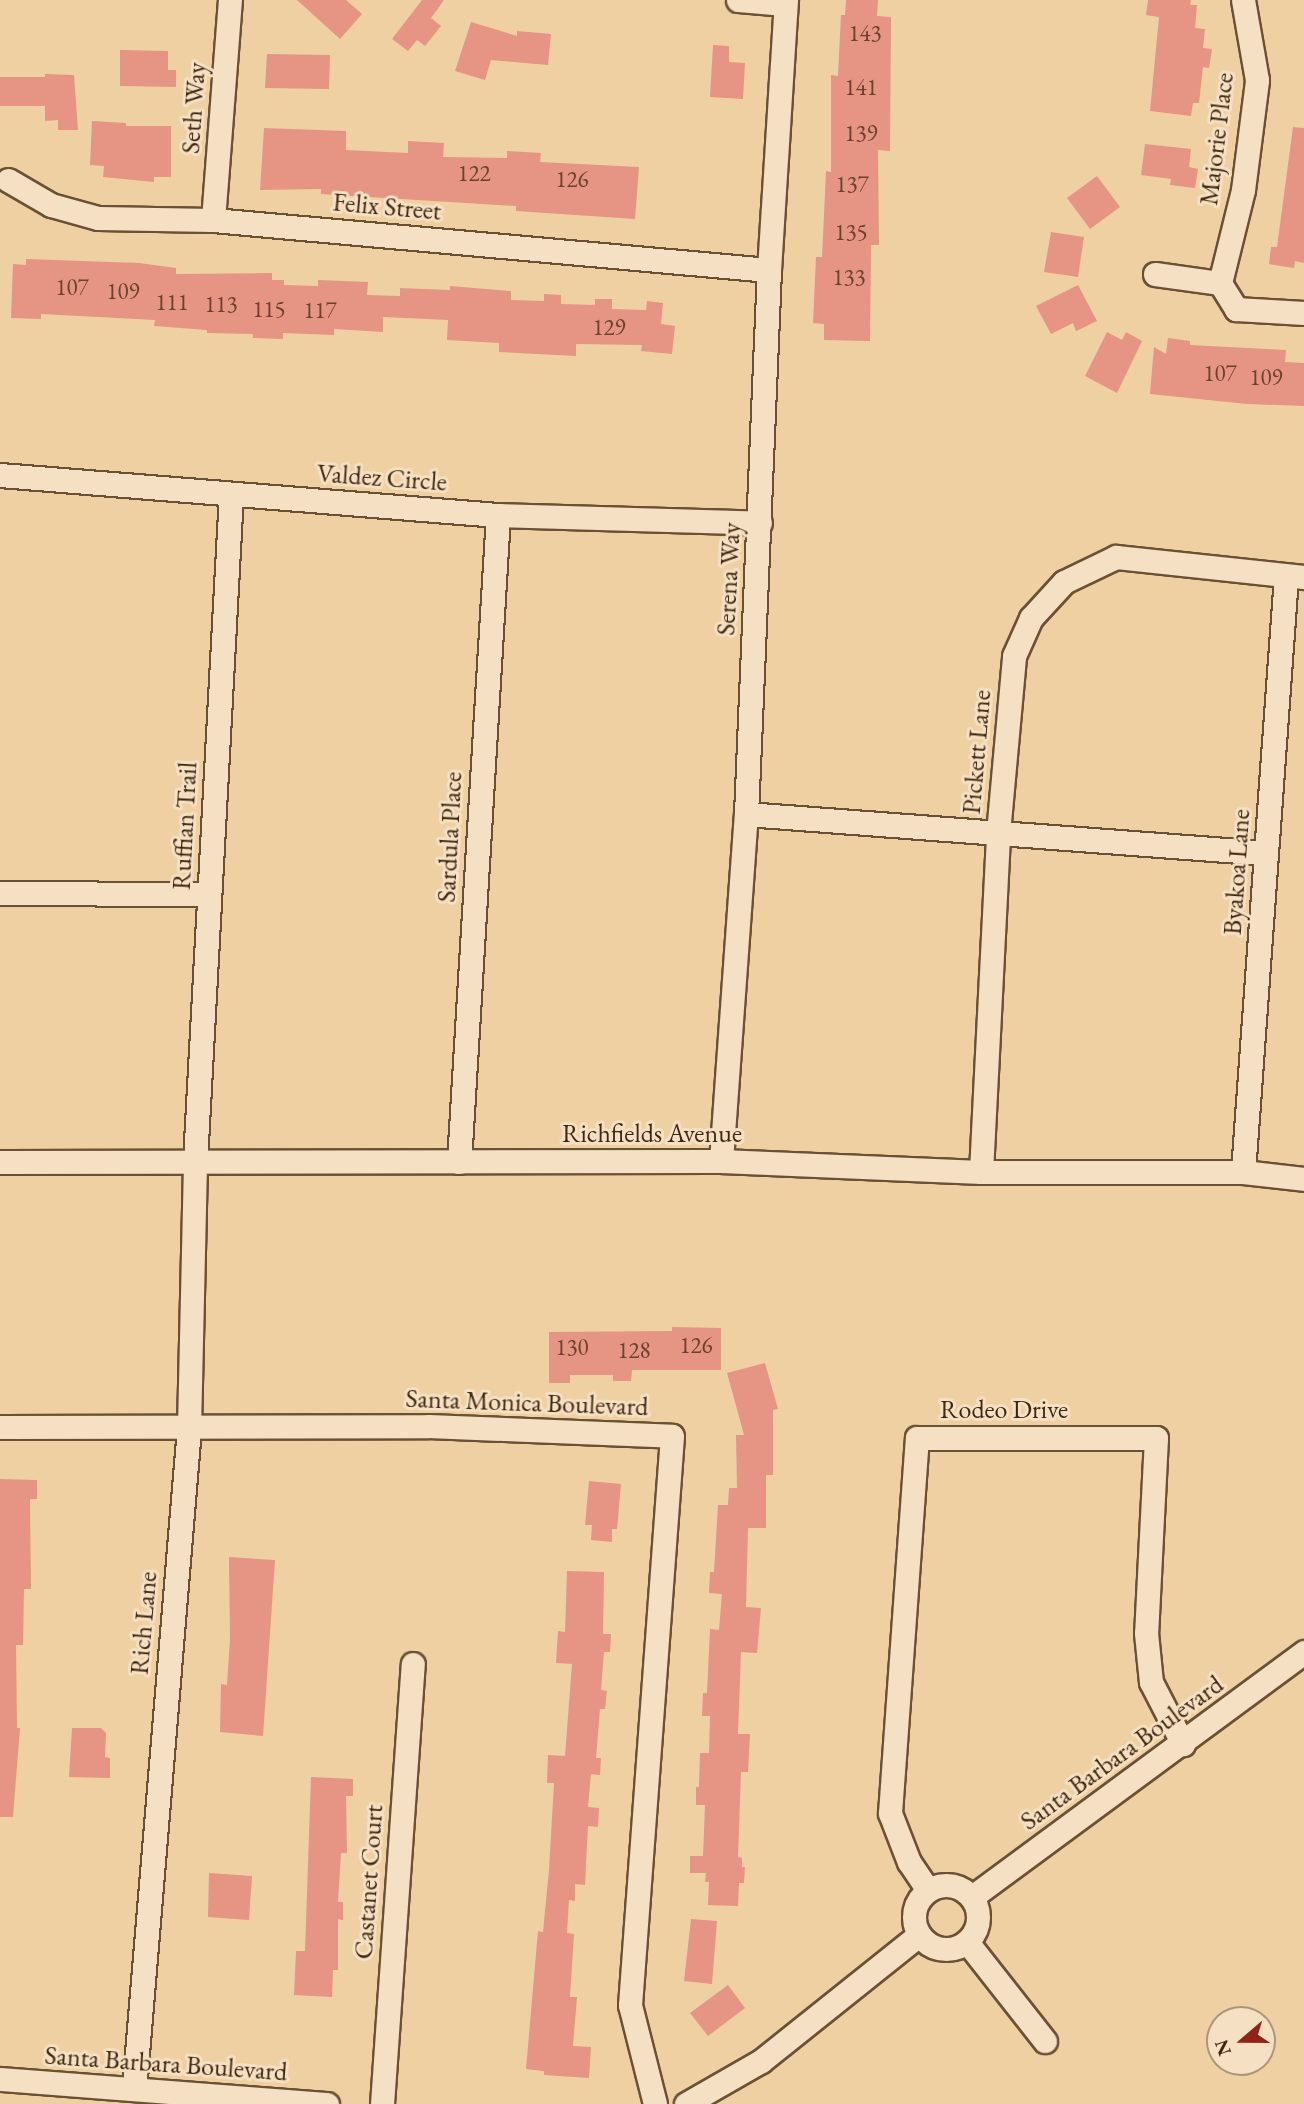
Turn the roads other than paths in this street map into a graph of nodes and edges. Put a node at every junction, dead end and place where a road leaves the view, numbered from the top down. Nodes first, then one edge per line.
1 (230, 0) edge
2 (738, 0) edge
3 (1243, 0) edge
4 (786, 2) edge
5 (8, 180) dead end
6 (214, 220) junction
7 (769, 270) junction
8 (1155, 274) dead end
9 (1220, 283) junction
10 (1304, 313) edge
11 (0, 475) edge
12 (231, 495) junction
13 (498, 515) junction
14 (760, 523) junction
15 (1295, 576) edge
16 (746, 814) junction
17 (998, 833) junction
18 (1266, 853) junction
19 (0, 893) edge
20 (209, 894) junction
21 (195, 1161) junction
22 (721, 1161) junction
23 (0, 1162) edge
24 (459, 1162) junction
25 (981, 1172) junction
26 (1243, 1172) junction
27 (1304, 1179) edge
28 (0, 1427) edge
29 (189, 1428) junction
30 (1304, 1652) edge
31 (413, 1664) dead end
32 (1183, 1744) junction
33 (928, 1890) junction
34 (972, 1897) junction
35 (919, 1935) junction
36 (967, 1942) junction
37 (1045, 2041) dead end
38 (0, 2079) edge
39 (134, 2089) junction
40 (327, 2104) edge
41 (382, 2104) edge
42 (654, 2104) edge
43 (686, 2104) edge

1 - 6 street, Seth Way
2 - 4 street
3 - 9 street, Majorie Place
4 - 7 street, Serena Way
5 - 6 street, Felix Street
6 - 7 street, Felix Street
7 - 14 street, Serena Way
8 - 9 street
9 - 10 street
11 - 12 street, Valdez Circle
12 - 13 street, Valdez Circle
12 - 20 street, Ruffian Trail
13 - 14 street, Valdez Circle
13 - 24 street, Sardula Place
14 - 16 street, Serena Way
15 - 17 street, Pickett Lane
15 - 18 street, Byakoa Lane
16 - 17 street
16 - 22 street, Serena Way
17 - 18 street
17 - 25 street, Pickett Lane
18 - 26 street, Byakoa Lane
19 - 20 street
20 - 21 street, Ruffian Trail
21 - 23 street, Richfields Avenue
21 - 24 street, Richfields Avenue
21 - 29 street, Rich Lane
22 - 24 street, Richfields Avenue
22 - 25 street, Richfields Avenue
25 - 26 street, Richfields Avenue
26 - 27 street, Richfields Avenue
28 - 29 street, Santa Monica Boulevard
29 - 39 street, Rich Lane
29 - 42 street, Santa Monica Boulevard
30 - 32 street, Santa Barbara Boulevard
31 - 41 street, Castanet Court
32 - 33 street, Rodeo Drive
32 - 34 street, Santa Barbara Boulevard
33 - 34 street
33 - 35 street
34 - 36 street
35 - 36 street
35 - 43 street
36 - 37 street
38 - 39 street, Santa Barbara Boulevard
39 - 40 street, Santa Barbara Boulevard

